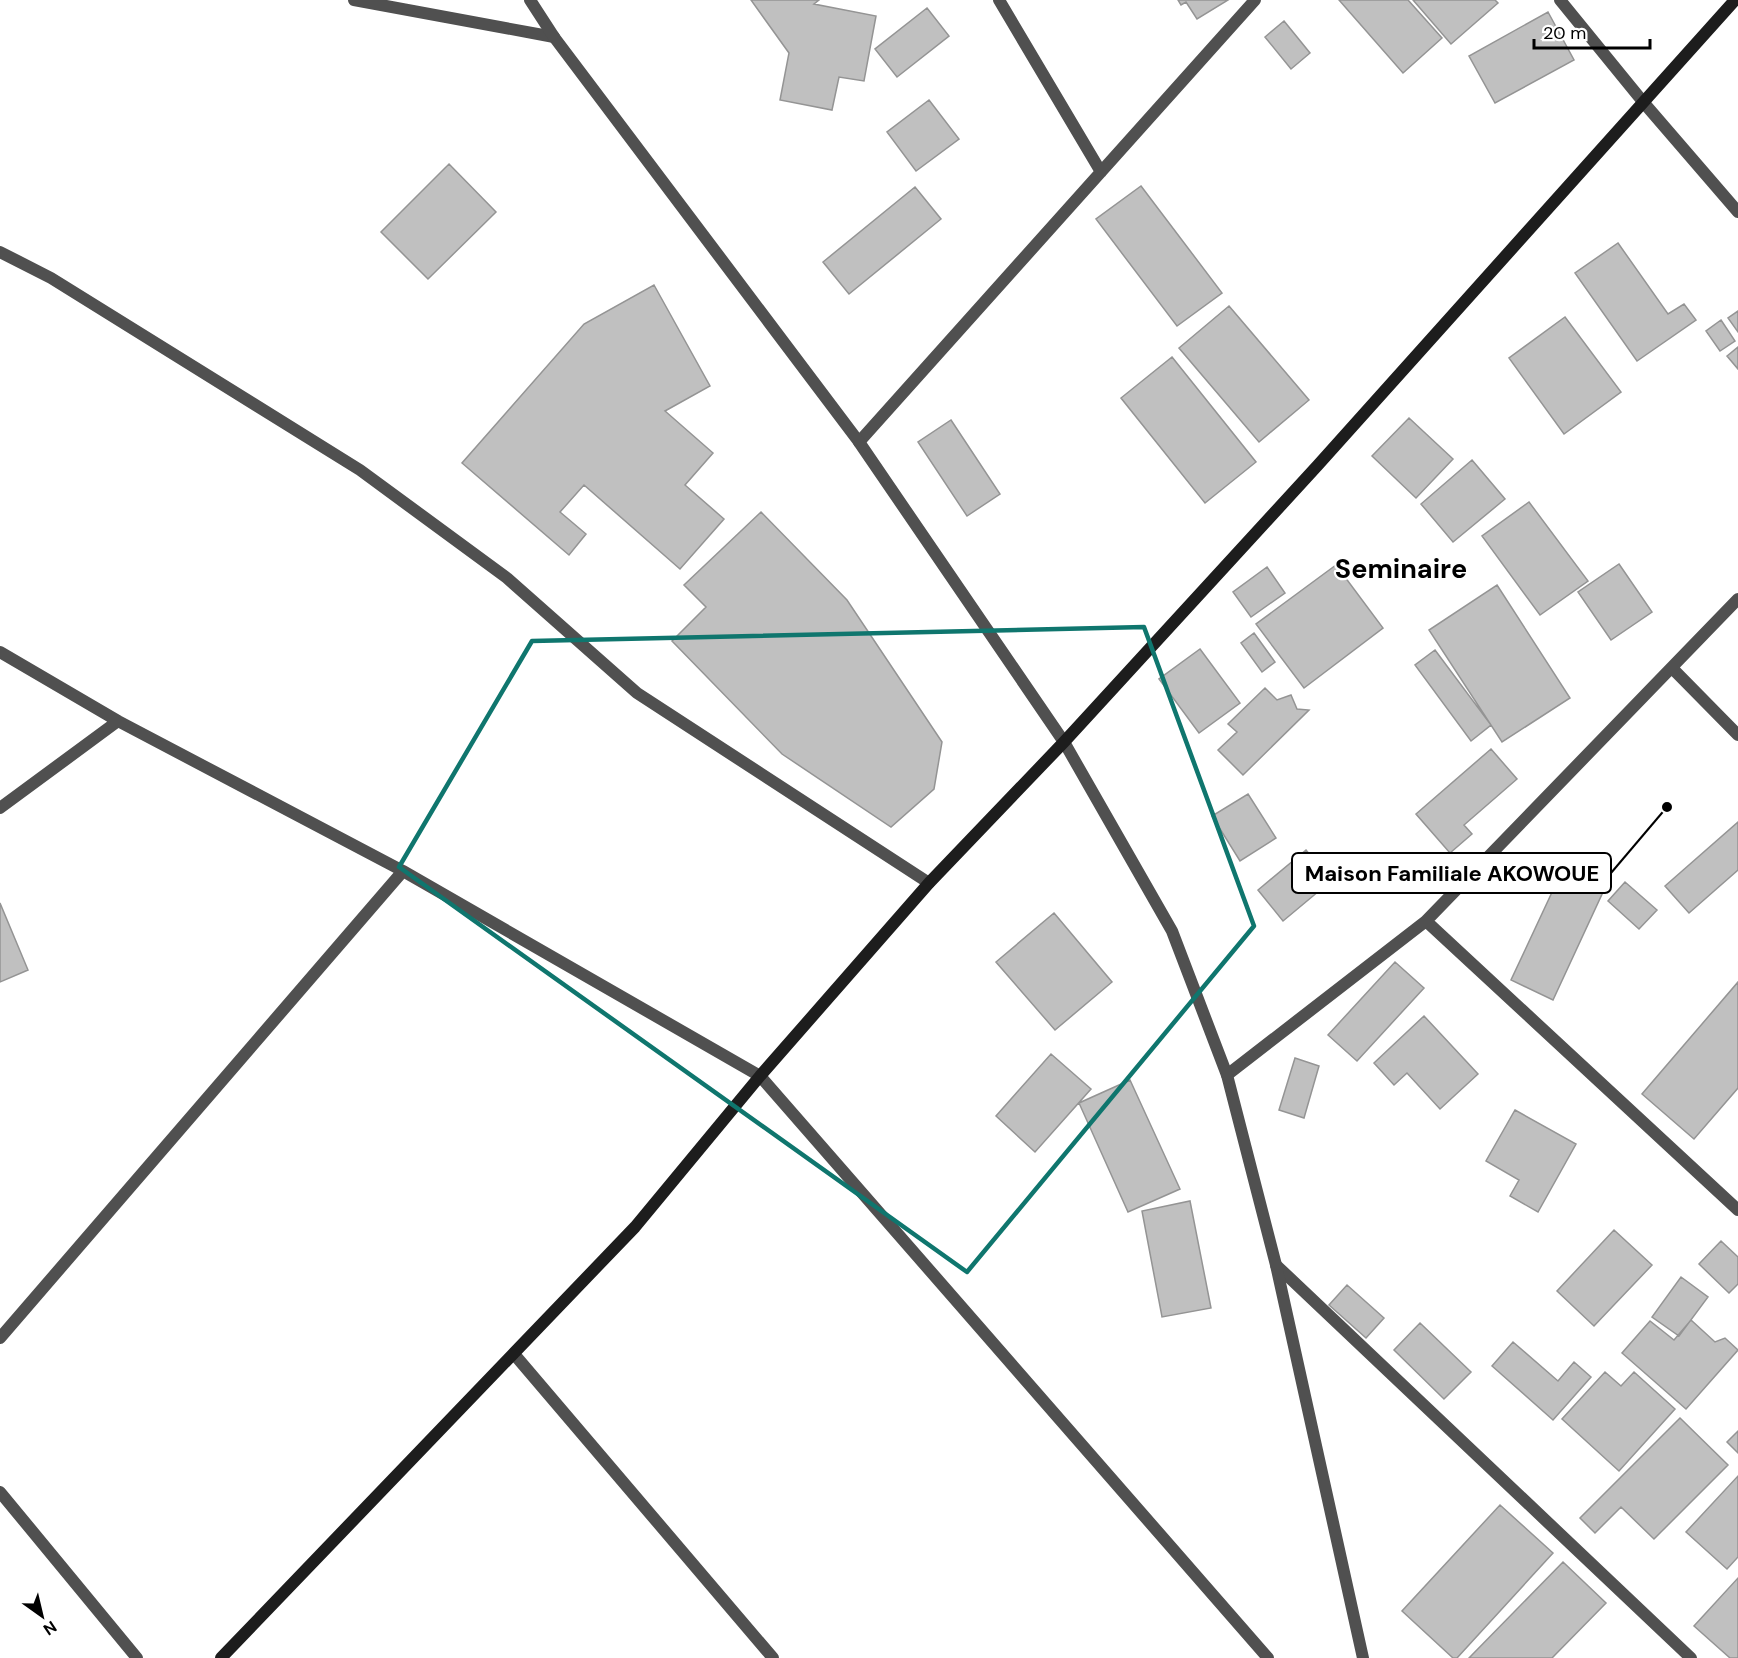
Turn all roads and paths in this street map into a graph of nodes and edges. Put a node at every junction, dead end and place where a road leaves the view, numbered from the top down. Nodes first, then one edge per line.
1 (354, 0) edge
2 (530, 0) edge
3 (999, 0) edge
4 (1255, 0) edge
5 (1560, 0) edge
6 (1735, 0) edge
7 (554, 37) junction
8 (1644, 104) junction
9 (1101, 172) junction
10 (1738, 212) edge
11 (0, 252) edge
12 (859, 442) junction
13 (1738, 599) edge
14 (0, 652) edge
15 (1672, 669) junction
16 (118, 721) junction
17 (1738, 735) edge
18 (1064, 742) junction
19 (0, 808) edge
20 (403, 871) junction
21 (929, 883) junction
22 (1426, 921) junction
23 (1227, 1075) junction
24 (760, 1076) junction
25 (1738, 1210) edge
26 (1276, 1265) junction
27 (0, 1338) edge
28 (514, 1354) junction
29 (0, 1492) edge
30 (137, 1658) edge
31 (221, 1658) edge
32 (773, 1658) edge
33 (1268, 1658) edge
34 (1363, 1658) edge
35 (1691, 1658) edge

1 - 7 street
2 - 7 street
3 - 9 street
4 - 9 street
5 - 8 street
6 - 8 main road
7 - 12 street
8 - 10 street
8 - 18 main road
9 - 12 street
11 - 21 street
12 - 18 street
13 - 15 street
14 - 16 street
15 - 17 street
15 - 22 street
16 - 19 street
16 - 20 street
18 - 21 main road
18 - 23 street
20 - 24 street
20 - 27 street
21 - 24 main road
22 - 23 street
22 - 25 street
23 - 26 street
24 - 28 main road
24 - 33 street
26 - 34 street
26 - 35 street
28 - 31 main road
28 - 32 street
29 - 30 street

